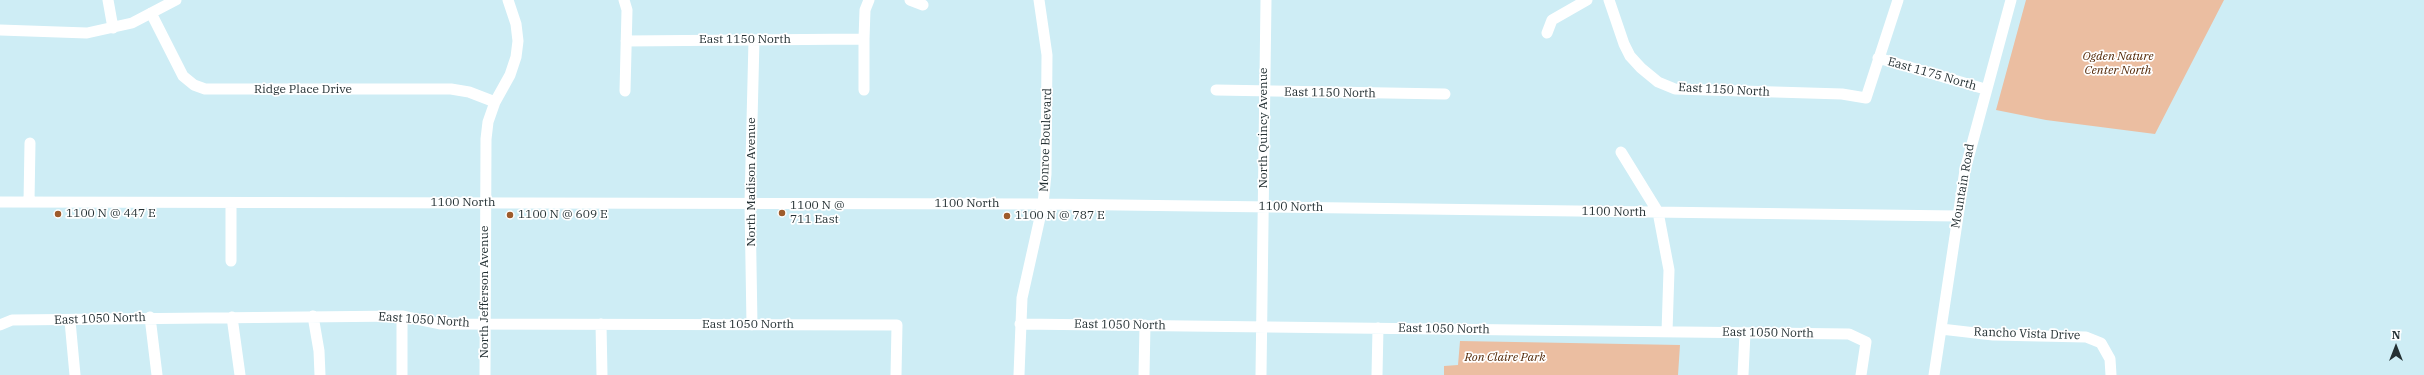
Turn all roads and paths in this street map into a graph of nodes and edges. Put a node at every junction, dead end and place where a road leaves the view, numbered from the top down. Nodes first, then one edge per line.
1 (108, 0) edge
2 (176, 0) edge
3 (508, 0) edge
4 (624, 0) edge
5 (869, 0) edge
6 (910, 0) edge
7 (1039, 0) edge
8 (1266, 0) edge
9 (1587, 0) edge
10 (1609, 0) edge
11 (1898, 0) edge
12 (2011, 0) edge
13 (924, 5) dead end
14 (151, 14) junction
15 (113, 28) junction
16 (0, 30) edge
17 (1547, 33) dead end
18 (864, 39) junction
19 (754, 40) junction
20 (626, 41) junction
21 (1878, 58) junction
22 (1985, 89) junction
23 (864, 90) dead end
24 (1216, 90) dead end
25 (626, 91) dead end
26 (1264, 92) junction
27 (1445, 94) dead end
28 (496, 102) junction
29 (30, 143) dead end
30 (1621, 152) dead end
31 (0, 202) edge
32 (29, 202) junction
33 (231, 203) junction
34 (485, 203) junction
35 (750, 203) junction
36 (1043, 204) junction
37 (1264, 207) junction
38 (1658, 212) junction
39 (1957, 216) junction
40 (231, 261) dead end
41 (313, 316) junction
42 (402, 316) junction
43 (150, 317) junction
44 (232, 317) junction
45 (70, 320) junction
46 (485, 324) junction
47 (601, 324) junction
48 (1020, 324) junction
49 (752, 325) junction
50 (1145, 325) junction
51 (0, 326) edge
52 (1262, 327) junction
53 (1378, 328) junction
54 (1941, 329) junction
55 (1667, 332) junction
56 (1745, 333) junction
57 (75, 375) edge
58 (158, 375) edge
59 (240, 375) edge
60 (320, 375) edge
61 (402, 375) edge
62 (485, 375) edge
63 (602, 375) edge
64 (896, 375) edge
65 (1019, 375) edge
66 (1144, 375) edge
67 (1261, 375) edge
68 (1377, 375) edge
69 (1743, 375) edge
70 (1861, 375) edge
71 (1934, 375) edge
72 (2111, 375) edge

1 - 15 street
2 - 14 street
3 - 28 street, North Jefferson Avenue
4 - 20 street
5 - 18 street
6 - 13 street
7 - 36 street, Monroe Boulevard
8 - 26 street, North Quincy Avenue
9 - 17 street
10 - 21 street, East 1150 North
11 - 21 street
12 - 22 street, Mountain Road
14 - 15 street
14 - 28 street, Ridge Place Drive
15 - 16 street
18 - 19 street, East 1150 North
18 - 23 street
19 - 20 street, East 1150 North
19 - 35 street, North Madison Avenue
20 - 25 street
21 - 22 street, East 1175 North
22 - 39 street, Mountain Road
24 - 26 street, East 1150 North
26 - 27 street, East 1150 North
26 - 37 street, North Quincy Avenue
28 - 34 street, North Jefferson Avenue
29 - 32 street
30 - 38 street
31 - 32 street, 1100 North
32 - 33 street, 1100 North
33 - 34 street, 1100 North
33 - 40 street
34 - 35 street, 1100 North
34 - 46 street, North Jefferson Avenue
35 - 36 street, 1100 North
35 - 49 street, North Madison Avenue
36 - 37 street, 1100 North
36 - 48 street, Monroe Boulevard
37 - 38 street, 1100 North
37 - 52 street, North Quincy Avenue
38 - 39 street, 1100 North
38 - 55 street
39 - 54 street, Mountain Road
41 - 42 street, East 1050 North
41 - 44 street, East 1050 North
41 - 60 street
42 - 46 street, East 1050 North
42 - 61 street
43 - 44 street, East 1050 North
43 - 45 street, East 1050 North
43 - 58 street
44 - 59 street
45 - 51 street, East 1050 North
45 - 57 street
46 - 47 street, East 1050 North
46 - 62 street, North Jefferson Avenue
47 - 49 street, East 1050 North
47 - 63 street
48 - 50 street, East 1050 North
48 - 65 street, Monroe Boulevard
49 - 64 street, East 1050 North
50 - 52 street, East 1050 North
50 - 66 street
52 - 53 street, East 1050 North
52 - 67 street, North Quincy Avenue
53 - 55 street, East 1050 North
53 - 68 street
54 - 71 street, Mountain Road
54 - 72 street, Rancho Vista Drive
55 - 56 street, East 1050 North
56 - 69 street
56 - 70 street, East 1050 North

